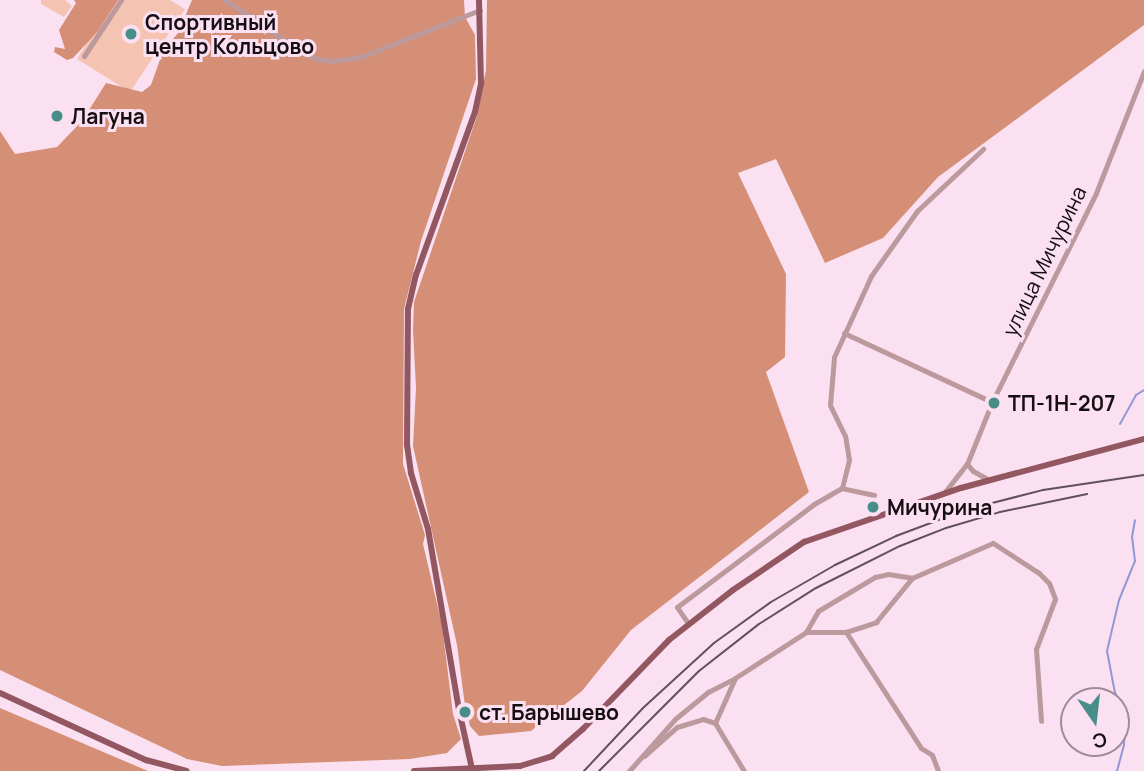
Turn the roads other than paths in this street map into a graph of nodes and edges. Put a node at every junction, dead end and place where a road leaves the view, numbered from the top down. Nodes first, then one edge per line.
1 (121, 0) edge
2 (225, 0) edge
3 (479, 0) edge
4 (480, 10) junction
5 (84, 55) dead end
6 (1144, 71) edge
7 (983, 149) dead end
8 (844, 333) junction
9 (992, 402) junction
10 (1144, 439) edge
11 (967, 464) junction
12 (989, 480) junction
13 (842, 488) junction
14 (943, 494) junction
15 (874, 495) dead end
16 (912, 578) junction
17 (688, 624) junction
18 (806, 632) junction
19 (846, 632) junction
20 (735, 678) junction
21 (0, 693) edge
22 (1041, 721) dead end
23 (715, 723) junction
24 (638, 761) junction
25 (473, 770) edge
26 (187, 771) edge
27 (414, 771) edge
28 (629, 771) edge
29 (744, 771) edge
30 (938, 771) edge

1 - 5 street
2 - 4 street
3 - 4 main road
4 - 25 main road
6 - 9 street, улица Мичурина
7 - 8 street
8 - 9 street
8 - 13 street
9 - 11 street, улица Мичурина
10 - 12 main road
11 - 12 street
11 - 14 street, улица Мичурина
12 - 14 main road
13 - 15 street
13 - 17 street
14 - 17 main road
16 - 18 street
16 - 19 street
16 - 22 street
17 - 25 main road
18 - 19 street
18 - 20 street
19 - 30 street
20 - 23 street
20 - 24 street
21 - 26 main road
23 - 24 street
23 - 29 street
24 - 28 street
25 - 27 main road

